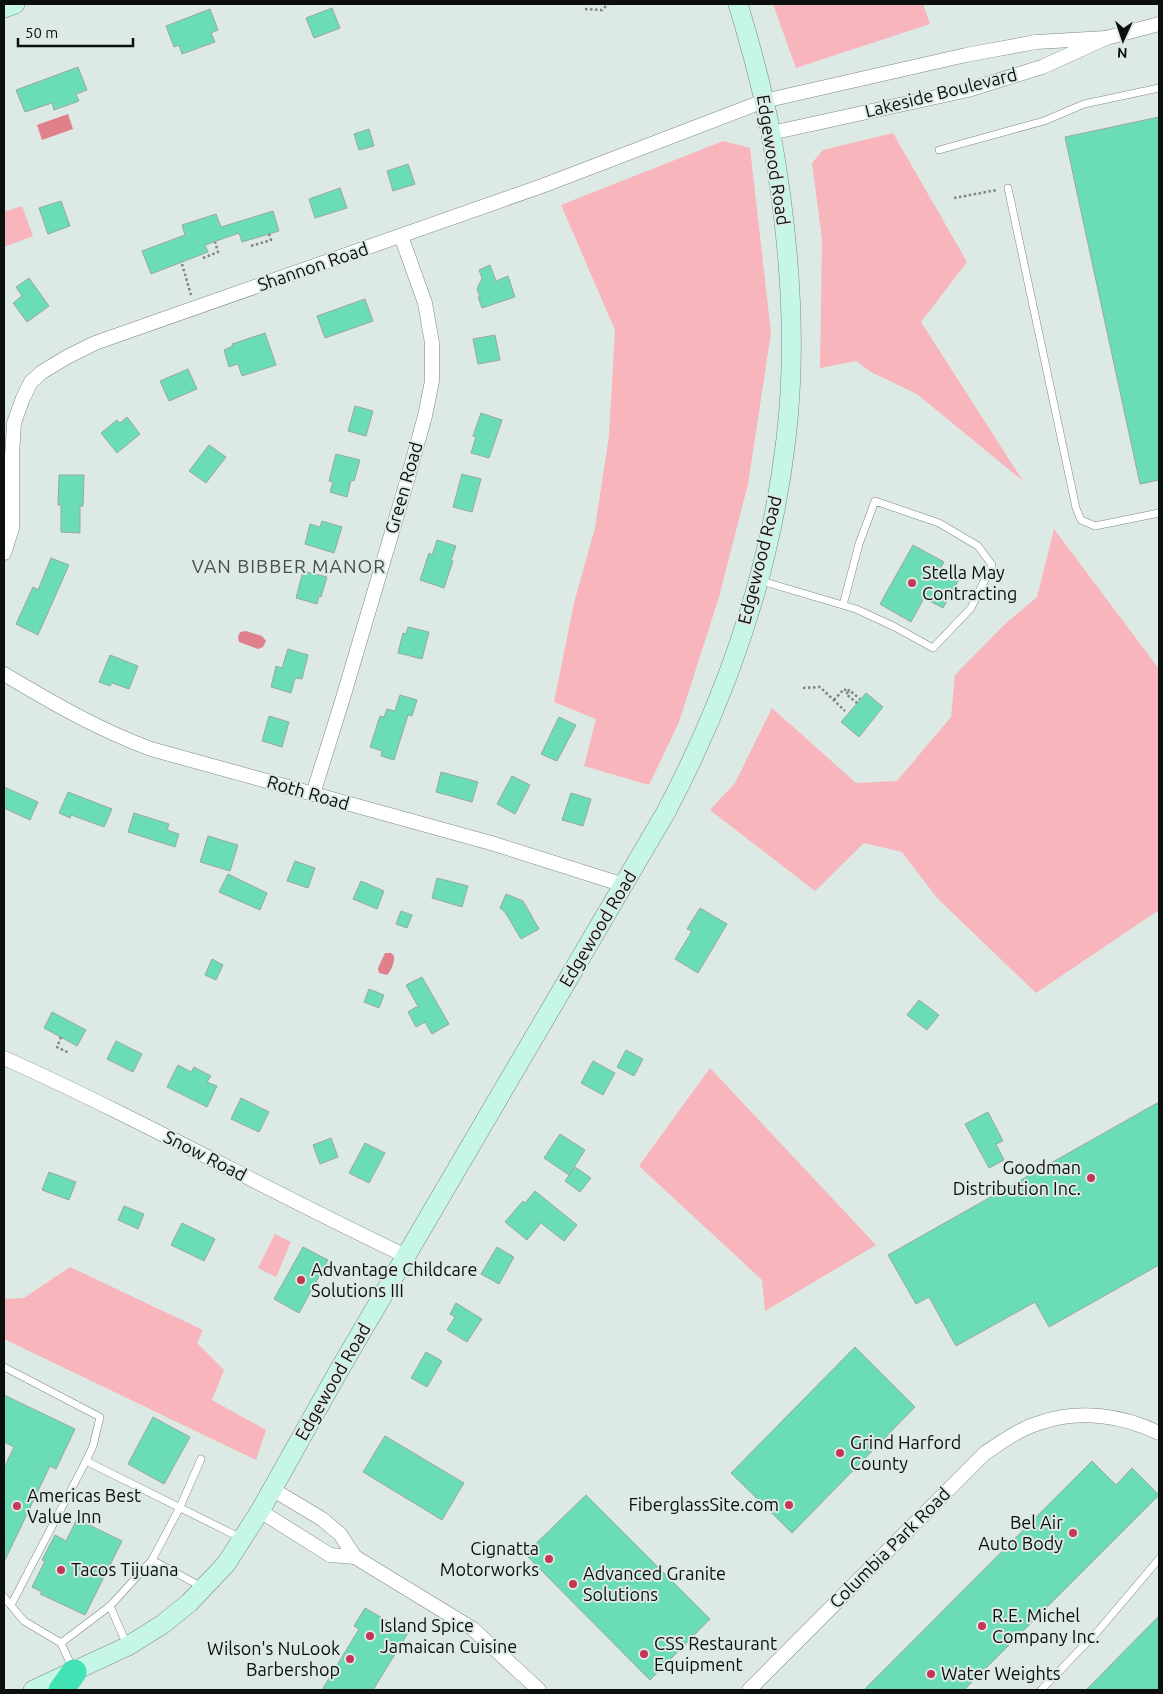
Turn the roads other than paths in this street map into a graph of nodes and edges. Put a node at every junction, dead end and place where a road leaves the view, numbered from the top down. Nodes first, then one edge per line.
1 (14, 4) edge
2 (738, 4) edge
3 (4, 8) edge
4 (1159, 24) edge
5 (1106, 38) junction
6 (1159, 88) edge
7 (764, 101) junction
8 (771, 133) junction
9 (939, 150) dead end
10 (1008, 188) road end
11 (401, 236) junction
12 (1159, 513) edge
13 (4, 553) edge
14 (758, 580) junction
15 (843, 605) junction
16 (4, 674) edge
17 (312, 794) junction
18 (624, 885) junction
19 (4, 1058) edge
20 (406, 1256) junction
21 (4, 1367) edge
22 (1159, 1433) edge
23 (201, 1459) dead end
24 (86, 1461) junction
25 (272, 1489) junction
26 (180, 1507) junction
27 (260, 1511) junction
28 (244, 1539) junction
29 (355, 1557) junction
30 (1159, 1559) edge
31 (152, 1560) junction
32 (205, 1588) junction
33 (4, 1597) edge
34 (11, 1605) junction
35 (110, 1606) junction
36 (61, 1643) junction
37 (128, 1646) junction
38 (68, 1681) edge
39 (33, 1690) edge
40 (539, 1690) edge
41 (749, 1690) edge
42 (1041, 1690) edge

1 - 3 street
2 - 7 street, Edgewood Road
4 - 5 street, Lakeside Boulevard
5 - 7 street, Lakeside Boulevard
5 - 8 street, Lakeside Boulevard
6 - 9 lane
7 - 8 street, Edgewood Road
7 - 11 street, Shannon Road
8 - 14 street, Edgewood Road
10 - 12 lane
11 - 13 street, Shannon Road
11 - 17 street, Green Road
14 - 15 lane
14 - 18 street, Edgewood Road
15 - 15 lane
16 - 17 street, Roth Road
17 - 18 street, Roth Road
18 - 20 street, Edgewood Road
19 - 20 street, Snow Road
20 - 25 street, Edgewood Road
21 - 24 lane
22 - 41 street, Columbia Park Road
23 - 26 lane
24 - 26 lane
24 - 34 lane
25 - 27 street, Edgewood Road
25 - 29 street
26 - 28 lane
26 - 31 lane
27 - 28 street, Edgewood Road
27 - 29 street
28 - 32 street, Edgewood Road
29 - 40 street
30 - 42 lane
31 - 32 lane
31 - 35 lane
32 - 37 street, Edgewood Road
33 - 34 lane
34 - 36 lane
35 - 36 lane
35 - 37 lane
36 - 38 lane
37 - 38 street, Edgewood Road
38 - 39 street, Edgewood Road

